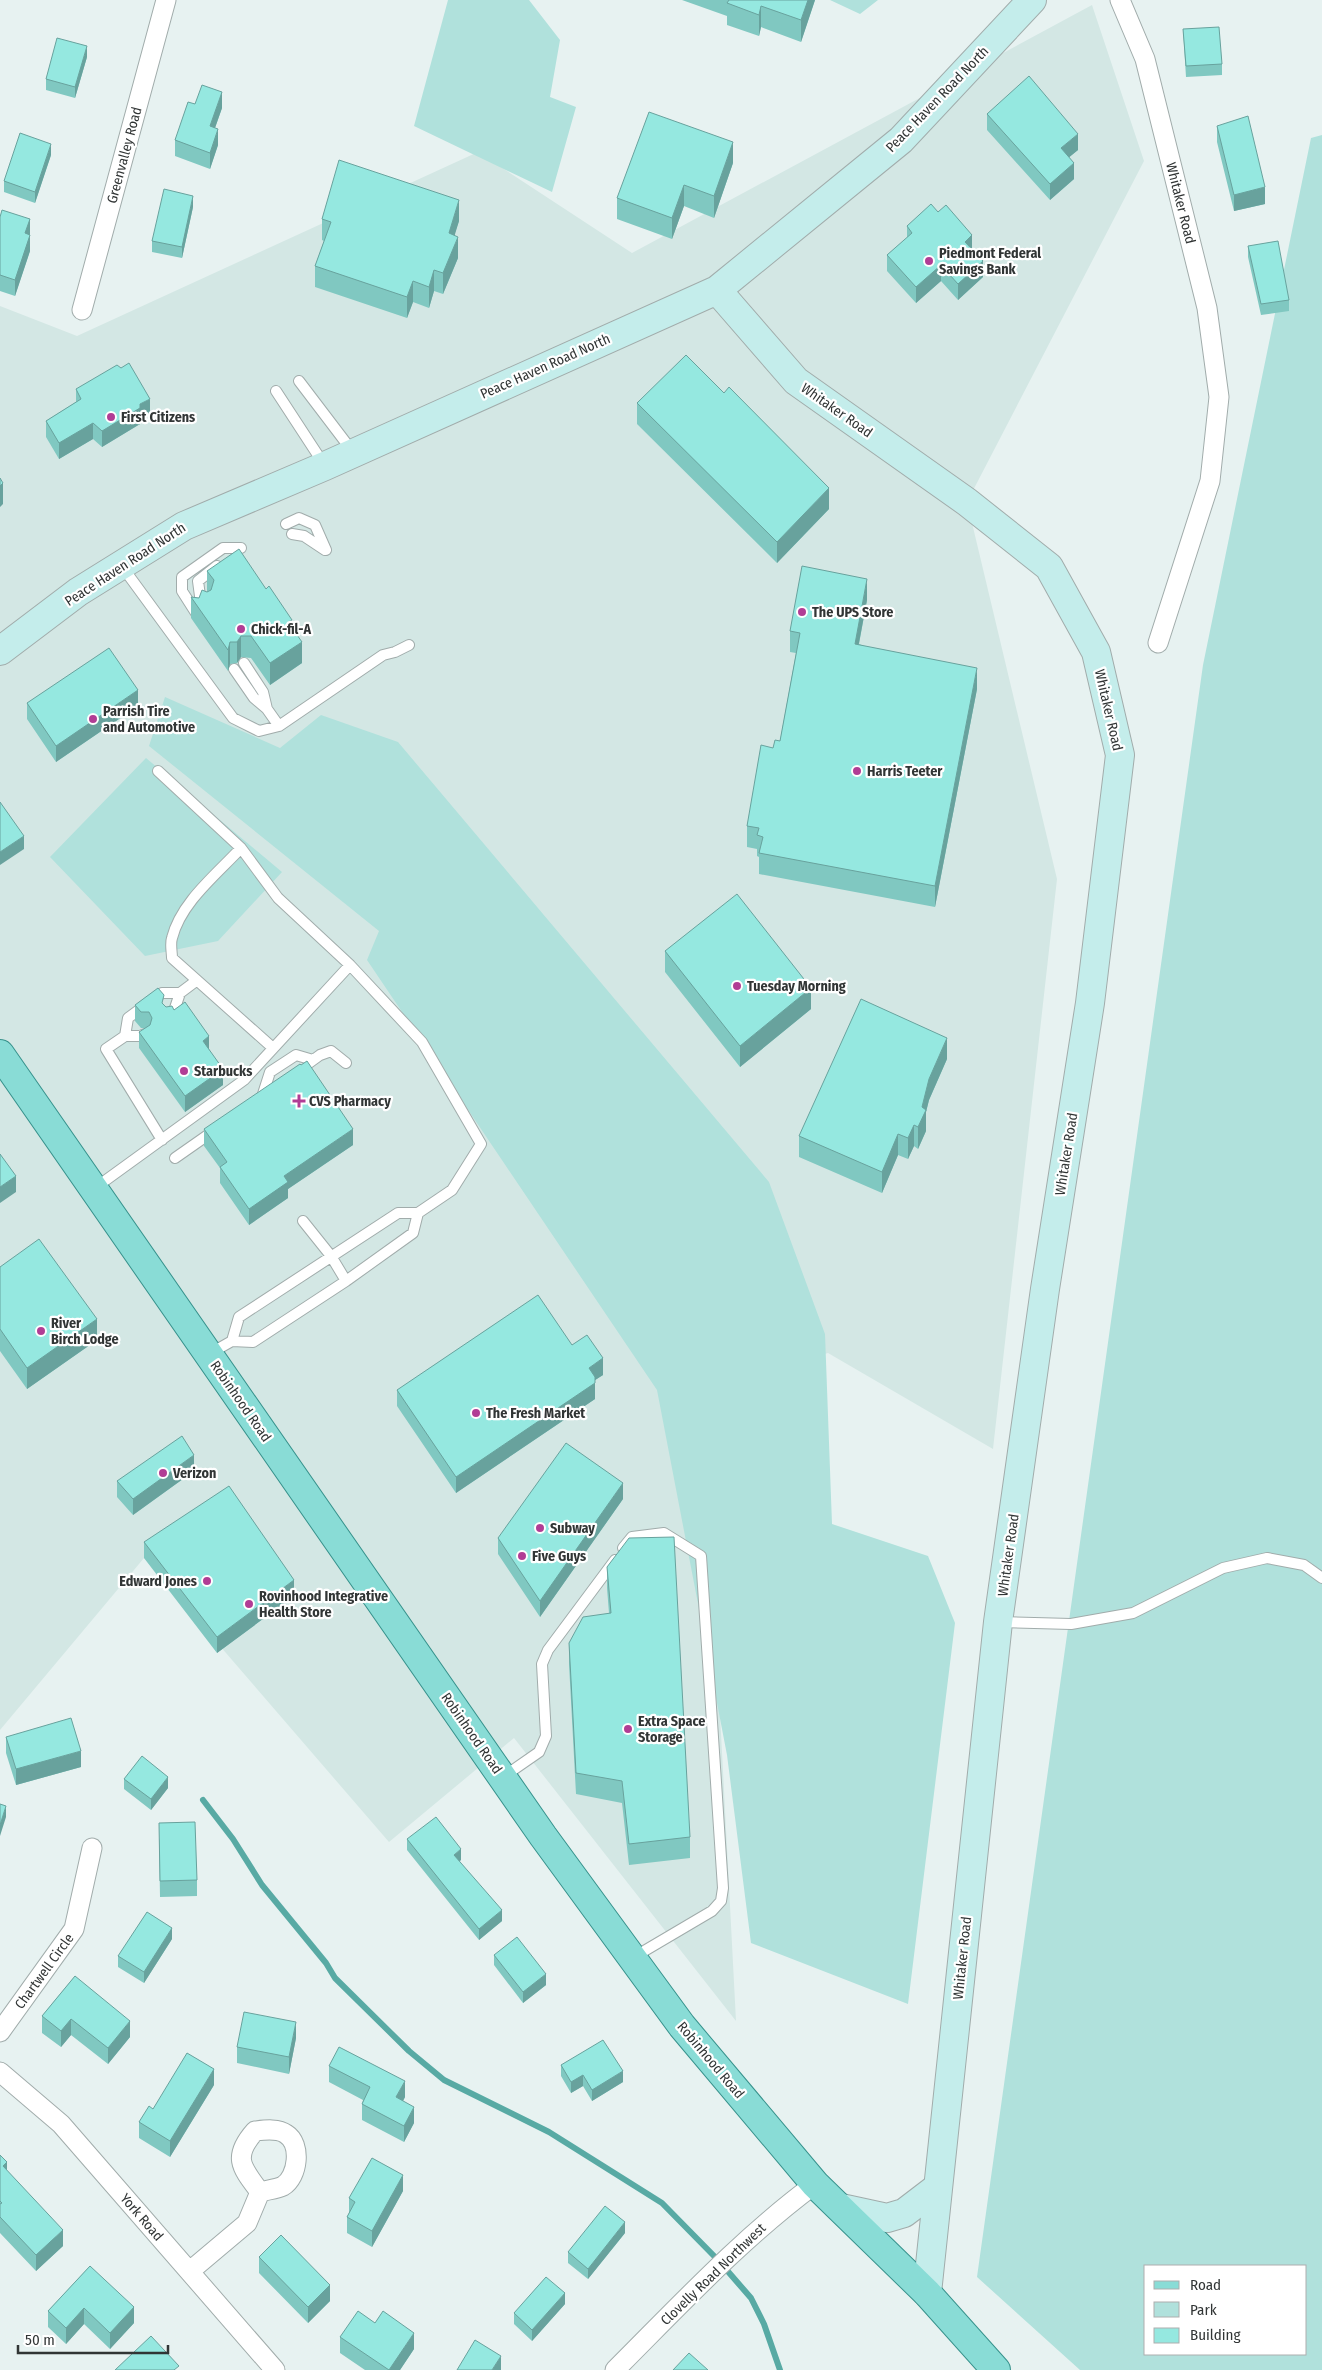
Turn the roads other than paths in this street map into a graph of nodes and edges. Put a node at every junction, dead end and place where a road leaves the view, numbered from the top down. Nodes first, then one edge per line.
1 (166, 0) edge
2 (1032, 0) edge
3 (1120, 0) edge
4 (717, 290) junction
5 (82, 310) dead end
6 (299, 381) dead end
7 (276, 391) dead end
8 (354, 453) junction
9 (325, 466) junction
10 (286, 524) dead end
11 (292, 534) dead end
12 (241, 548) edge
13 (228, 560) edge
14 (121, 565) junction
15 (207, 606) edge
16 (196, 614) edge
17 (1158, 644) dead end
18 (409, 645) dead end
19 (0, 651) edge
20 (244, 663) dead end
21 (234, 669) dead end
22 (267, 709) junction
23 (280, 726) junction
24 (158, 771) dead end
25 (242, 848) junction
26 (350, 965) junction
27 (196, 981) junction
28 (180, 993) junction
29 (168, 1017) edge
30 (145, 1034) edge
31 (125, 1036) junction
32 (273, 1048) junction
33 (0, 1054) edge
34 (313, 1060) junction
35 (346, 1063) dead end
36 (301, 1069) edge
37 (279, 1085) edge
38 (222, 1125) edge
39 (162, 1140) junction
40 (175, 1158) dead end
41 (94, 1189) junction
42 (418, 1213) junction
43 (303, 1221) dead end
44 (331, 1256) junction
45 (346, 1281) junction
46 (232, 1341) junction
47 (209, 1355) junction
48 (1322, 1578) edge
49 (998, 1622) junction
50 (502, 1778) junction
51 (92, 1848) dead end
52 (632, 1958) junction
53 (0, 2032) edge
54 (0, 2072) edge
55 (815, 2184) junction
56 (938, 2187) junction
57 (260, 2192) dead end
58 (840, 2208) junction
59 (190, 2271) junction
60 (927, 2293) junction
61 (276, 2370) edge
62 (615, 2370) edge
63 (996, 2370) edge

1 - 5 street, Greenvalley Road
2 - 4 street, Peace Haven Road North
3 - 17 street, Whitaker Road
4 - 8 street, Peace Haven Road North
4 - 49 street, Whitaker Road
6 - 8 lane
7 - 9 lane
8 - 9 street, Peace Haven Road North
9 - 14 street, Peace Haven Road North
10 - 11 lane
12 - 16 lane
13 - 15 lane
14 - 19 street, Peace Haven Road North
14 - 23 lane
18 - 23 lane
20 - 22 lane
21 - 22 lane
22 - 23 lane
24 - 25 lane
25 - 26 lane
25 - 27 lane
26 - 32 lane
26 - 42 lane
27 - 28 lane
27 - 32 lane
28 - 29 lane
28 - 31 lane
30 - 31 lane
31 - 39 lane
32 - 39 lane
33 - 41 main road, Robinhood Road
34 - 35 lane
34 - 36 lane
34 - 37 lane
38 - 40 lane
39 - 41 lane
41 - 47 main road, Robinhood Road
42 - 44 lane
42 - 45 lane
43 - 44 lane
44 - 45 lane
44 - 46 lane
45 - 46 lane
46 - 47 lane
47 - 50 main road, Robinhood Road
48 - 49 lane
49 - 56 street, Whitaker Road
50 - 52 main road, Robinhood Road
50 - 52 lane
51 - 53 street, Chartwell Circle
52 - 55 main road, Robinhood Road
54 - 59 street, York Road
55 - 58 main road, Robinhood Road
55 - 62 street, Clovelly Road Northwest
56 - 58 street
56 - 60 street, Whitaker Road
57 - 59 street
58 - 60 main road, Robinhood Road
59 - 61 street, York Road
60 - 63 main road, Robinhood Road

